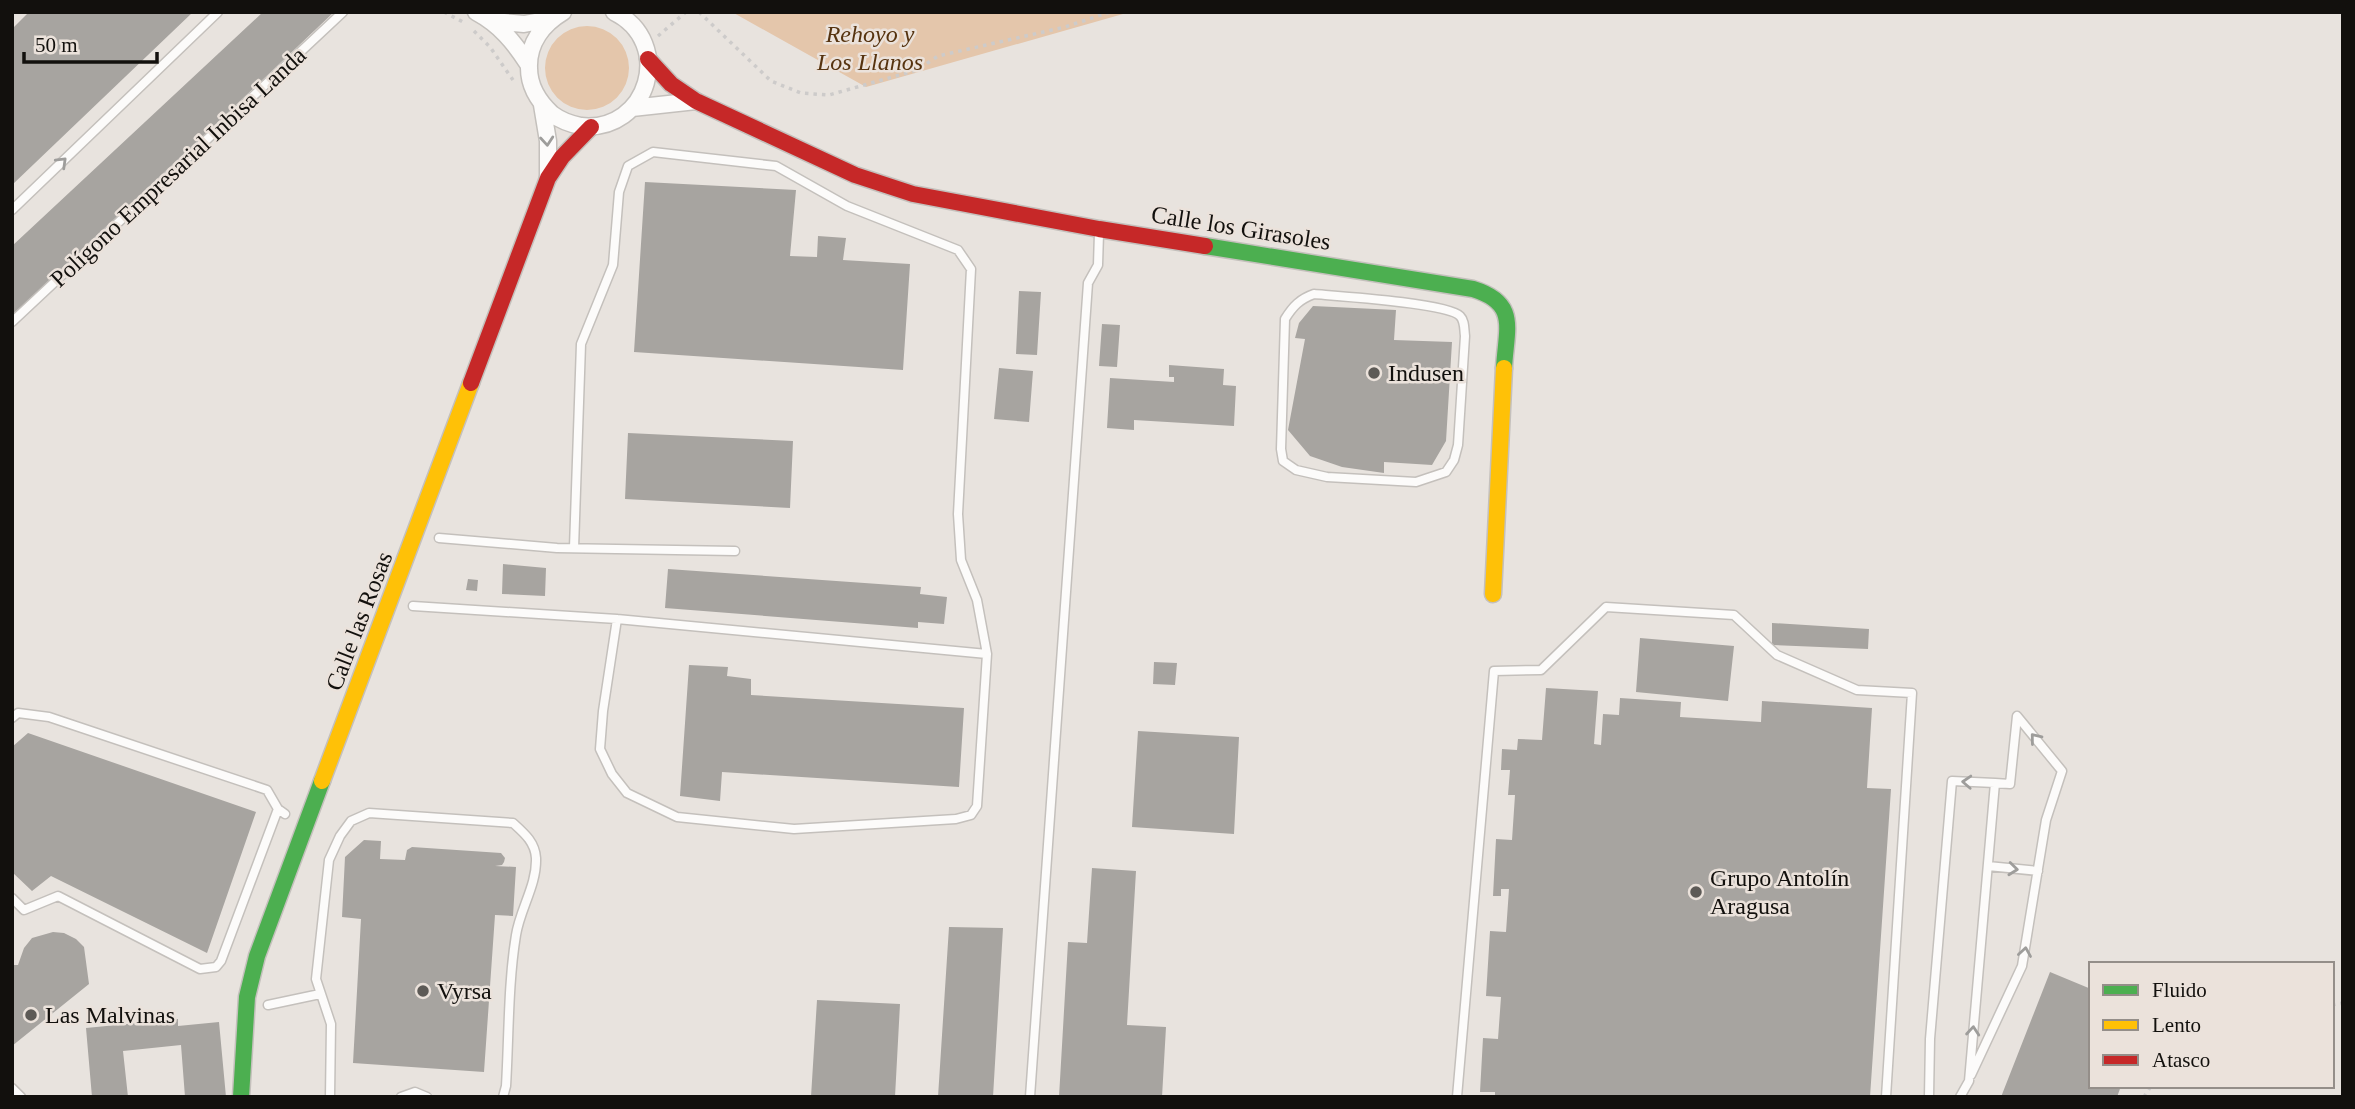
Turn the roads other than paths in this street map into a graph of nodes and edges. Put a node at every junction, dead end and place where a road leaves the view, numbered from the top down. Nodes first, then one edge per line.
1 (218, 12) edge
2 (343, 12) edge
3 (476, 12) edge
4 (614, 12) edge
5 (557, 16) edge
6 (493, 21) junction
7 (650, 48) junction
8 (528, 64) junction
9 (696, 101) junction
10 (542, 105) junction
11 (632, 108) junction
12 (591, 127) junction
13 (548, 178) junction
14 (12, 210) edge
15 (1099, 229) junction
16 (1449, 305) joint
17 (12, 321) edge
18 (439, 538) dead end
19 (574, 548) junction
20 (735, 551) dead end
21 (1493, 594) dead end
22 (413, 606) dead end
23 (617, 619) junction
24 (987, 654) junction
25 (12, 718) edge
26 (1995, 783) junction
27 (1988, 866) junction
28 (2038, 871) junction
29 (12, 898) edge
30 (320, 994) junction
31 (268, 1005) dead end
32 (1969, 1081) junction
33 (12, 1088) edge
34 (243, 1093) edge
35 (20, 1097) edge
36 (330, 1097) edge
37 (401, 1097) edge
38 (427, 1097) edge
39 (503, 1097) edge
40 (1030, 1097) edge
41 (1457, 1097) edge
42 (1886, 1097) edge
43 (1929, 1097) edge
44 (1960, 1097) edge

14 -> 1 lane
2 - 17 lane, Polígono Empresarial Inbisa Landa
3 - 6 street
4 - 7 street
5 - 6 street
5 - 8 street
6 - 8 street
7 - 9 street, Calle los Girasoles
7 - 11 street
8 - 10 street, Calle las Rosas
9 - 11 street
9 - 15 street, Calle los Girasoles
10 - 12 street
10 -> 13 street, Calle las Rosas
11 - 12 street
12 - 13 street, Calle las Rosas
13 - 34 street, Calle las Rosas
15 - 21 street, Calle los Girasoles
15 - 40 lane
16 - 16 lane
18 - 19 lane
19 - 20 lane
19 - 24 lane
22 - 23 lane
23 - 24 lane
23 - 24 lane
25 - 29 lane
26 - 27 lane
28 -> 26 lane
26 -> 43 lane
27 -> 28 lane
32 -> 27 lane
32 -> 28 lane
30 - 31 lane
30 - 36 lane
30 - 39 lane
32 - 44 lane
33 - 35 lane
37 - 38 lane
41 - 42 lane

